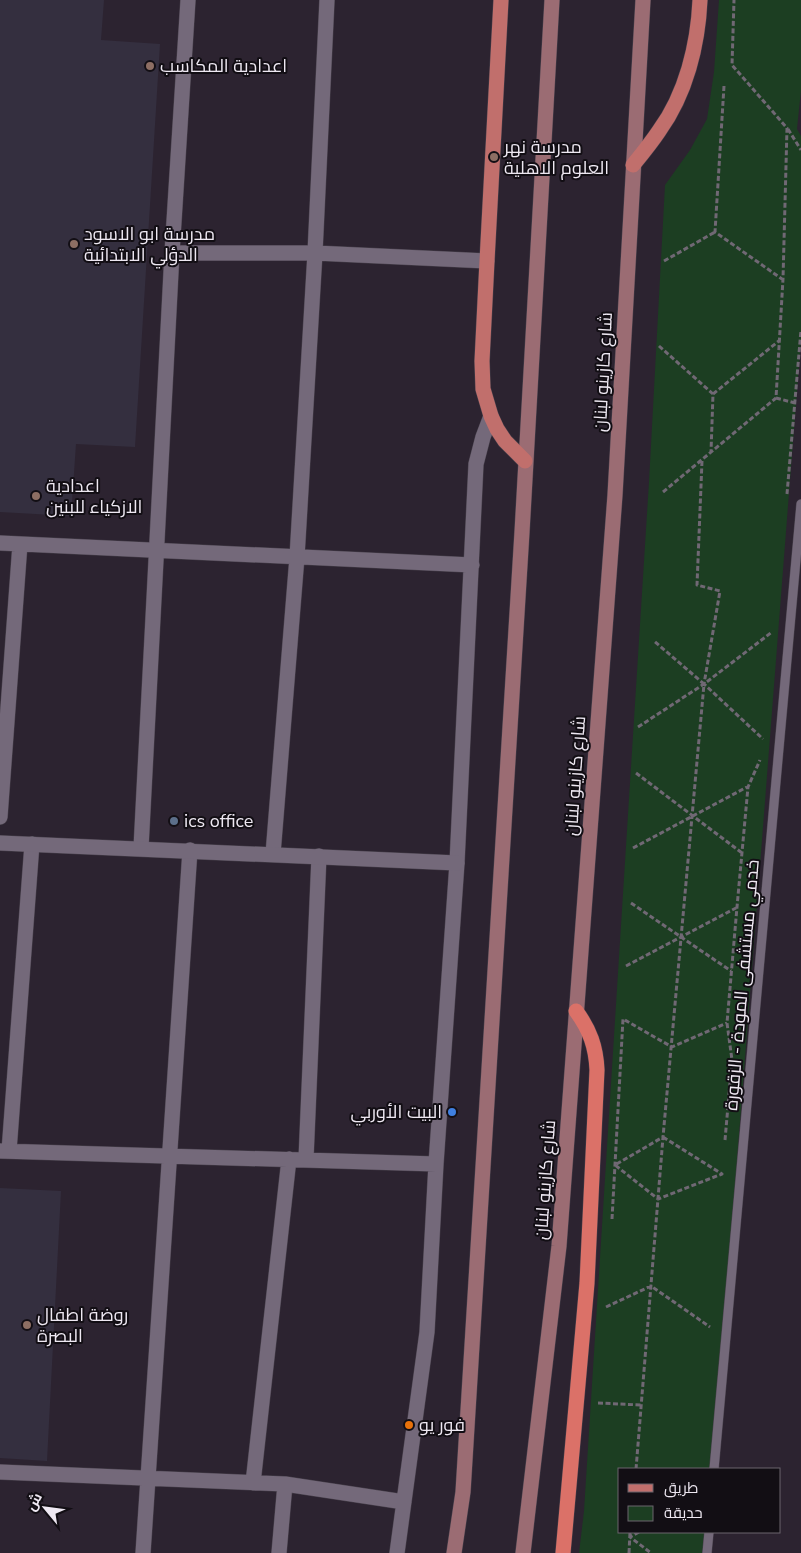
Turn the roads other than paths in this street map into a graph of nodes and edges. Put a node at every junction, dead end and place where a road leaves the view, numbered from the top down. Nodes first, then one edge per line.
1 (188, 0) edge
2 (327, 0) edge
3 (501, 0) edge
4 (552, 0) edge
5 (643, 0) edge
6 (700, 0) edge
7 (633, 165) junction
8 (172, 253) junction
9 (315, 253) junction
10 (487, 262) junction
11 (491, 416) junction
12 (525, 461) junction
13 (801, 504) edge
14 (0, 543) edge
15 (20, 544) junction
16 (156, 550) junction
17 (297, 557) junction
18 (472, 565) junction
19 (0, 817) edge
20 (0, 843) edge
21 (32, 844) junction
22 (141, 848) junction
23 (190, 850) junction
24 (273, 854) junction
25 (319, 856) junction
26 (457, 862) junction
27 (576, 1011) junction
28 (4, 1151) edge
29 (170, 1156) junction
30 (289, 1159) junction
31 (306, 1159) junction
32 (436, 1164) junction
33 (714, 1468) edge
34 (0, 1472) edge
35 (148, 1478) junction
36 (253, 1483) junction
37 (285, 1484) junction
38 (404, 1502) junction
39 (709, 1533) edge
40 (143, 1553) edge
41 (279, 1553) edge
42 (397, 1553) edge
43 (454, 1553) edge
44 (523, 1553) edge
45 (563, 1553) edge
46 (707, 1553) edge

1 - 8 street
2 - 9 street
3 - 10 main road
4 - 12 main road
5 - 7 main road, شارع كازينو لبنان
6 - 7 main road
7 - 27 main road, شارع كازينو لبنان
8 - 9 street
8 - 16 street
9 - 10 street
9 - 17 street
10 - 11 main road
11 - 12 main road
11 - 18 street
12 - 43 main road
13 - 33 lane, خدمي مستشفى المودة - الزقورة
14 - 15 street
15 - 16 street
15 - 19 street
16 - 17 street
16 - 22 street
17 - 18 street
17 - 24 street
18 - 26 street
20 - 21 street
21 - 22 street
21 - 28 street
22 - 23 street
23 - 24 street
23 - 29 street
24 - 25 street
25 - 26 street
25 - 31 street
26 - 32 street
27 - 44 main road, شارع كازينو لبنان
27 - 45 highway
28 - 29 street
29 - 30 street
29 - 35 street
30 - 31 street
30 - 36 street
31 - 32 street
32 - 38 street
34 - 35 street
35 - 36 street
35 - 40 street
36 - 37 street
37 - 38 street
37 - 41 street
38 - 42 street
39 - 46 lane

